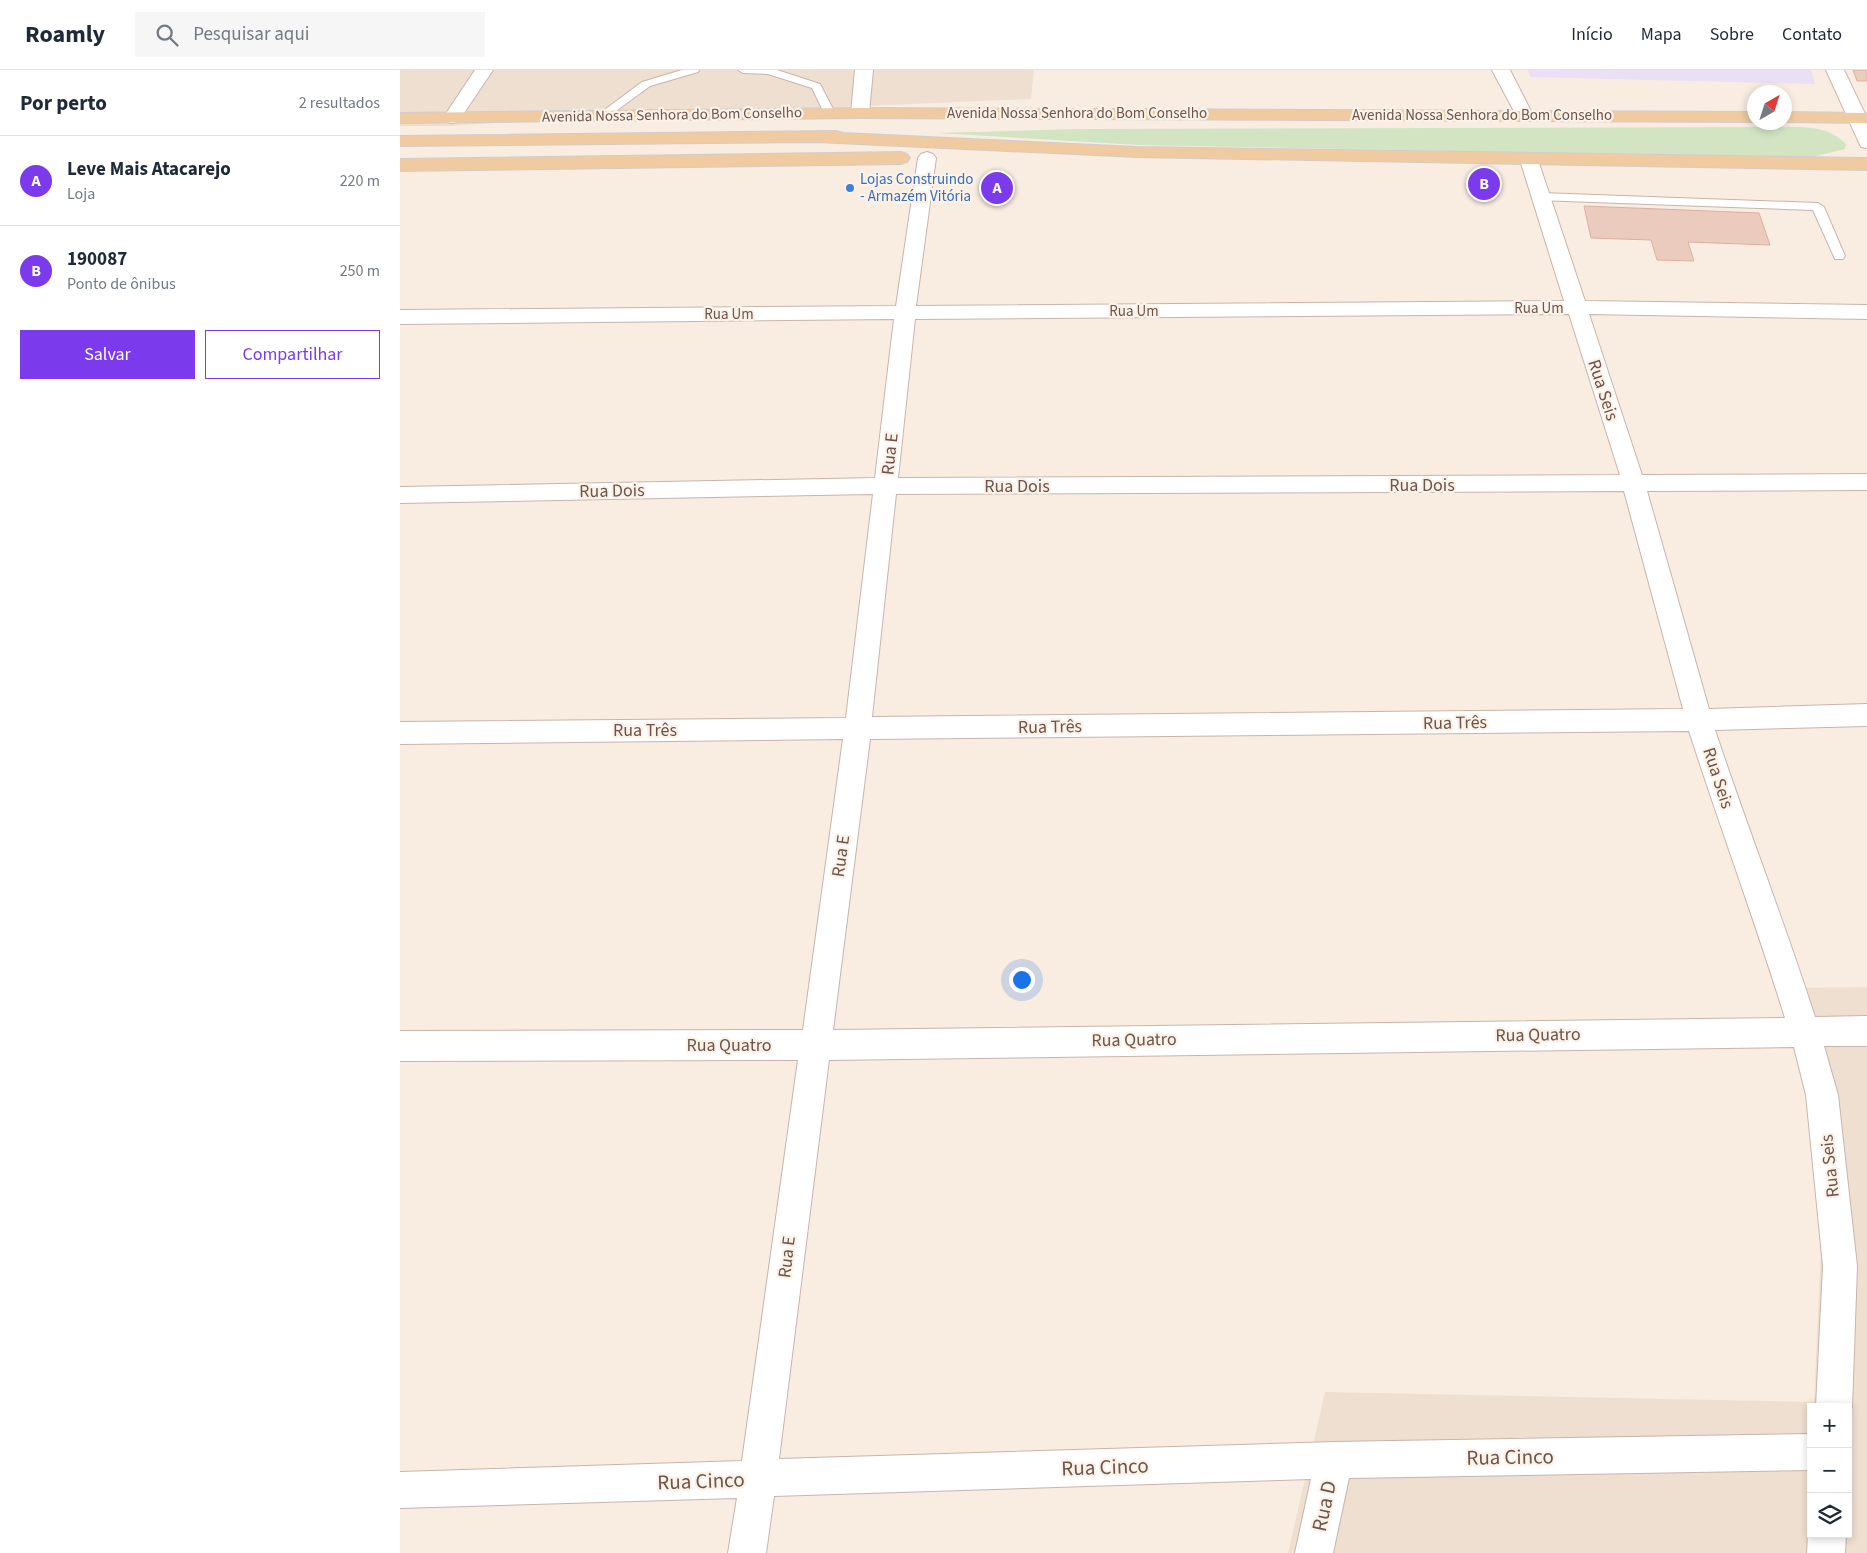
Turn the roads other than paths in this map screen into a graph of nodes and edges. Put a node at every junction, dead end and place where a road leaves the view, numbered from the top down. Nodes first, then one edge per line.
1 (484, 70) edge
2 (694, 70) edge
3 (743, 70) edge
4 (864, 70) edge
5 (1501, 70) edge
6 (1835, 70) edge
7 (829, 113) junction
8 (860, 113) junction
9 (1041, 113) junction
10 (1524, 115) junction
11 (601, 117) junction
12 (1747, 117) edge
13 (400, 118) edge
14 (452, 118) junction
15 (1792, 118) edge
16 (1863, 118) edge
17 (819, 137) junction
18 (400, 141) edge
19 (1867, 143) edge
20 (1137, 152) junction
21 (927, 158) junction
22 (1529, 160) junction
23 (1867, 164) edge
24 (400, 165) edge
25 (1541, 197) junction
26 (1839, 256) dead end
27 (1576, 307) junction
28 (1867, 312) edge
29 (905, 313) junction
30 (400, 317) edge
31 (1867, 482) edge
32 (1634, 484) junction
33 (887, 486) junction
34 (400, 495) edge
35 (1867, 716) edge
36 (1700, 720) junction
37 (858, 729) junction
38 (400, 732) edge
39 (1867, 1031) edge
40 (1805, 1032) junction
41 (815, 1044) junction
42 (400, 1046) edge
43 (1834, 1403) edge
44 (1807, 1452) edge
45 (1334, 1460) junction
46 (758, 1479) junction
47 (400, 1490) edge
48 (1827, 1538) edge
49 (746, 1553) edge
50 (1314, 1553) edge
51 (1826, 1553) edge

1 - 14 street
2 - 11 lane
3 - 7 lane
4 - 8 street
5 - 10 street
6 - 16 street
7 - 8 main road, Avenida Nossa Senhora do Bom Conselho
7 - 11 main road, Avenida Nossa Senhora do Bom Conselho
8 - 9 main road, Avenida Nossa Senhora do Bom Conselho
9 - 10 main road, Avenida Nossa Senhora do Bom Conselho
9 - 17 main road
10 - 12 main road, Avenida Nossa Senhora do Bom Conselho
11 - 14 main road, Avenida Nossa Senhora do Bom Conselho
13 - 14 main road, Avenida Nossa Senhora do Bom Conselho
15 - 16 main road
16 - 19 street
17 - 18 main road
17 - 20 main road, Avenida Nossa Senhora do Bom Conselho
20 - 21 main road
20 - 22 main road, Avenida Nossa Senhora do Bom Conselho
21 - 24 main road
21 - 29 street, Rua E
22 - 23 main road, Avenida Nossa Senhora do Bom Conselho
22 - 25 street, Rua Seis
25 - 26 lane
25 - 27 street, Rua Seis
27 - 28 street, Rua Um
27 - 29 street, Rua Um
27 - 32 street, Rua Seis
29 - 30 street, Rua Um
29 - 33 street, Rua E
31 - 32 street, Rua Dois
32 - 33 street, Rua Dois
32 - 36 street, Rua Seis
33 - 34 street, Rua Dois
33 - 37 street, Rua E
35 - 36 street, Rua Três
36 - 37 street, Rua Três
36 - 40 street, Rua Seis
37 - 38 street, Rua Três
37 - 41 street, Rua E
39 - 40 street, Rua Quatro
40 - 41 street, Rua Quatro
40 - 43 street, Rua Seis
41 - 42 street, Rua Quatro
41 - 46 street, Rua E
44 - 45 street, Rua Cinco
45 - 46 street, Rua Cinco
45 - 50 street, Rua D
46 - 47 street, Rua Cinco
46 - 49 street, Rua E
48 - 51 street

